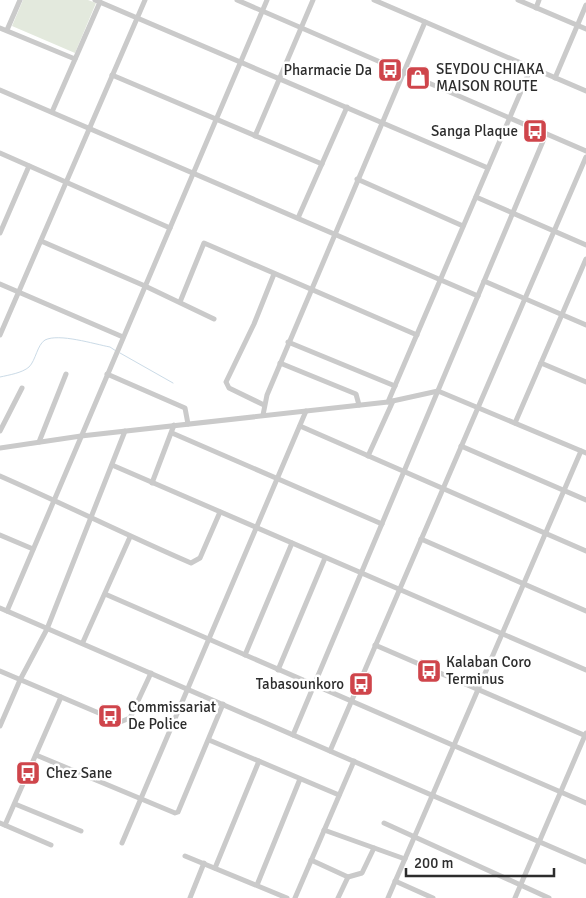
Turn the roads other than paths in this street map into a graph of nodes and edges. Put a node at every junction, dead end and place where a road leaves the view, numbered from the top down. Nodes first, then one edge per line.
1 (20, 0) edge
2 (145, 0) edge
3 (236, 0) edge
4 (267, 0) edge
5 (313, 0) edge
6 (374, 0) edge
7 (518, 0) edge
8 (539, 0) edge
9 (98, 1) edge
10 (586, 5) edge
11 (536, 8) junction
12 (262, 11) junction
13 (137, 18) junction
14 (425, 22) junction
15 (577, 26) junction
16 (0, 28) edge
17 (301, 28) junction
18 (586, 29) edge
19 (6, 30) junction
20 (75, 60) junction
21 (240, 62) junction
22 (531, 68) junction
23 (405, 73) junction
24 (112, 75) junction
25 (279, 78) junction
26 (555, 78) junction
27 (0, 90) edge
28 (586, 91) edge
29 (346, 107) junction
30 (52, 112) junction
31 (509, 118) junction
32 (216, 119) junction
33 (382, 122) junction
34 (89, 128) junction
35 (546, 134) junction
36 (255, 136) junction
37 (586, 151) edge
38 (0, 153) edge
39 (586, 157) edge
40 (322, 164) junction
41 (30, 166) junction
42 (488, 168) junction
43 (193, 173) junction
44 (358, 178) junction
45 (66, 182) junction
46 (476, 197) junction
47 (513, 213) junction
48 (298, 218) junction
49 (463, 226) junction
50 (170, 228) junction
51 (554, 231) junction
52 (0, 233) edge
53 (334, 234) junction
54 (41, 241) junction
55 (586, 245) edge
56 (586, 259) edge
57 (584, 269) edge
58 (274, 274) junction
59 (440, 280) junction
60 (484, 282) junction
61 (0, 284) edge
62 (145, 286) junction
63 (310, 290) junction
64 (18, 292) junction
65 (478, 296) junction
66 (525, 299) junction
67 (180, 302) junction
68 (562, 315) junction
69 (214, 319) dead end
70 (586, 325) edge
71 (417, 334) junction
72 (0, 335) edge
73 (123, 337) junction
74 (288, 342) junction
75 (280, 363) junction
76 (541, 363) junction
77 (66, 374) dead end
78 (107, 374) junction
79 (586, 382) edge
80 (395, 386) junction
81 (22, 388) dead end
82 (438, 391) junction
83 (391, 401) junction
84 (264, 404) junction
85 (359, 405) junction
86 (478, 407) junction
87 (306, 411) junction
88 (263, 415) junction
89 (515, 423) junction
90 (188, 424) junction
91 (174, 425) junction
92 (300, 426) junction
93 (0, 431) edge
94 (125, 431) junction
95 (172, 433) junction
96 (81, 436) junction
97 (39, 442) junction
98 (461, 446) junction
99 (0, 448) edge
100 (583, 452) edge
101 (368, 456) junction
102 (112, 465) junction
103 (404, 472) junction
104 (0, 476) edge
105 (277, 480) junction
106 (152, 482) junction
107 (443, 489) junction
108 (564, 491) junction
109 (54, 499) junction
110 (586, 500) edge
111 (220, 512) junction
112 (92, 516) junction
113 (382, 524) junction
114 (257, 528) junction
115 (546, 534) junction
116 (0, 535) edge
117 (130, 537) junction
118 (421, 539) junction
119 (292, 543) junction
120 (33, 549) junction
121 (586, 551) edge
122 (325, 558) junction
123 (361, 573) junction
124 (525, 584) junction
125 (400, 590) junction
126 (105, 594) junction
127 (0, 608) edge
128 (7, 611) junction
129 (586, 611) edge
130 (47, 629) junction
131 (503, 634) junction
132 (209, 639) junction
133 (83, 642) junction
134 (376, 645) junction
135 (245, 655) junction
136 (278, 670) junction
137 (586, 670) edge
138 (0, 671) edge
139 (151, 673) junction
140 (20, 680) junction
141 (314, 685) junction
142 (188, 689) junction
143 (479, 690) junction
144 (61, 697) junction
145 (351, 702) junction
146 (223, 704) junction
147 (0, 726) edge
148 (586, 734) edge
149 (293, 735) junction
150 (209, 740) junction
151 (454, 747) junction
152 (330, 751) junction
153 (36, 755) junction
154 (260, 761) junction
155 (354, 761) junction
156 (300, 779) junction
157 (561, 792) junction
158 (339, 795) junction
159 (431, 796) junction
160 (141, 800) junction
161 (586, 802) edge
162 (15, 804) junction
163 (3, 824) edge
164 (384, 824) dead end
165 (324, 830) junction
166 (81, 832) dead end
167 (414, 838) junction
168 (539, 842) junction
169 (122, 843) dead end
170 (50, 845) dead end
171 (374, 848) junction
172 (185, 856) dead end
173 (405, 859) junction
174 (311, 860) junction
175 (586, 862) edge
176 (204, 864) junction
177 (215, 868) junction
178 (348, 877) junction
179 (395, 881) junction
180 (256, 885) junction
181 (520, 886) junction
182 (190, 898) edge
183 (285, 898) edge
184 (295, 898) edge
185 (338, 898) edge
186 (388, 898) edge
187 (433, 898) edge
188 (515, 898) edge
189 (549, 898) edge

1 - 19 street
2 - 13 street
3 - 12 street
4 - 12 street
5 - 17 street
6 - 14 street
7 - 11 street
8 - 11 street
9 - 13 street
9 - 20 street
10 - 15 street
11 - 15 street
12 - 17 street
12 - 21 street
13 - 21 street
13 - 24 street
14 - 22 street
14 - 23 street
15 - 18 street
15 - 26 street
16 - 19 street
17 - 23 street
17 - 25 street
19 - 20 street
20 - 30 street
21 - 25 street
21 - 32 street
22 - 26 street
22 - 31 street
23 - 31 street
23 - 33 street
24 - 32 street
24 - 34 street
25 - 29 street
25 - 36 street
26 - 28 street
27 - 30 street
29 - 33 street
29 - 40 street
30 - 34 street
31 - 35 street
31 - 42 street
32 - 36 street
32 - 43 street
33 - 42 street
33 - 44 street
34 - 43 street
34 - 45 street
35 - 37 street
35 - 47 street
36 - 40 street
38 - 41 street
39 - 51 street
40 - 48 street
41 - 45 street
41 - 52 street
42 - 46 street
43 - 48 street
43 - 50 street
44 - 49 street
44 - 53 street
45 - 50 street
45 - 54 street
46 - 47 street
46 - 49 street
47 - 51 street
47 - 60 street
48 - 53 street
49 - 59 street
50 - 62 street
51 - 55 street
51 - 66 street
53 - 59 street
53 - 63 street
54 - 62 street
54 - 64 street
56 - 57 street
57 - 68 street
58 - 63 street
58 - 67 street
58 - 84 street
59 - 65 street
59 - 71 street
60 - 65 street
60 - 66 street
61 - 64 street
62 - 67 street
62 - 73 street
63 - 71 street
63 - 74 street
64 - 72 street
64 - 73 street
65 - 82 street
66 - 68 street
66 - 86 street
67 - 69 street
68 - 70 street
68 - 76 street
71 - 80 street
73 - 78 street
74 - 75 street
74 - 80 street
75 - 84 street
75 - 85 street
76 - 79 street
76 - 89 street
77 - 97 street
78 - 90 street
78 - 96 street
80 - 83 street
81 - 93 street
82 - 83 street
82 - 86 street
82 - 103 street
83 - 85 street
83 - 101 street
84 - 88 street
85 - 87 street
86 - 89 street
86 - 98 street
87 - 88 street
87 - 92 street
88 - 90 street
89 - 100 street
90 - 91 street
91 - 94 street
91 - 95 street
92 - 101 street
92 - 105 street
94 - 96 street
94 - 102 street
95 - 105 street
95 - 106 street
96 - 97 street
96 - 109 street
97 - 99 street
98 - 107 street
98 - 108 street
100 - 108 street
101 - 103 street
102 - 106 street
102 - 112 street
103 - 107 street
103 - 113 street
104 - 109 street
105 - 113 street
105 - 114 street
106 - 111 street
107 - 115 street
107 - 118 street
108 - 110 street
108 - 115 street
109 - 112 street
109 - 120 street
111 - 114 street
111 - 117 street
112 - 117 street
112 - 130 street
113 - 123 street
114 - 119 street
114 - 132 street
115 - 121 street
115 - 124 street
116 - 120 street
117 - 126 street
118 - 124 street
118 - 125 street
119 - 122 street
119 - 135 street
120 - 128 street
122 - 123 street
122 - 136 street
123 - 125 street
123 - 141 street
124 - 129 street
124 - 131 street
125 - 131 street
125 - 134 street
126 - 132 street
126 - 133 street
127 - 128 street
128 - 130 street
130 - 133 street
130 - 140 street
131 - 137 street
131 - 143 street
132 - 135 street
132 - 142 street
133 - 139 street
134 - 143 street
134 - 145 street
135 - 136 street
136 - 141 street
138 - 140 street
139 - 142 street
139 - 144 street
140 - 144 street
140 - 147 street
141 - 145 street
141 - 149 street
142 - 146 street
142 - 160 street
143 - 148 street
143 - 151 street
144 - 153 street
145 - 151 street
145 - 152 street
146 - 149 street
146 - 150 street
148 - 157 street
149 - 152 street
150 - 154 street
150 - 160 street
151 - 157 street
151 - 159 street
152 - 155 street
153 - 160 street
153 - 162 street
154 - 156 street
154 - 177 street
155 - 158 street
155 - 159 street
156 - 158 street
156 - 180 street
157 - 161 street
157 - 168 street
158 - 165 street
159 - 167 street
159 - 168 street
160 - 169 street
162 - 163 street
162 - 166 street
163 - 170 street
164 - 167 street
165 - 171 street
165 - 174 street
167 - 173 street
167 - 181 street
168 - 175 street
168 - 181 street
171 - 173 street
171 - 178 street
172 - 176 street
173 - 179 street
174 - 178 street
174 - 184 street
176 - 177 street
176 - 182 street
177 - 180 street
178 - 185 street
179 - 186 street
179 - 187 street
180 - 183 street
181 - 188 street
181 - 189 street

